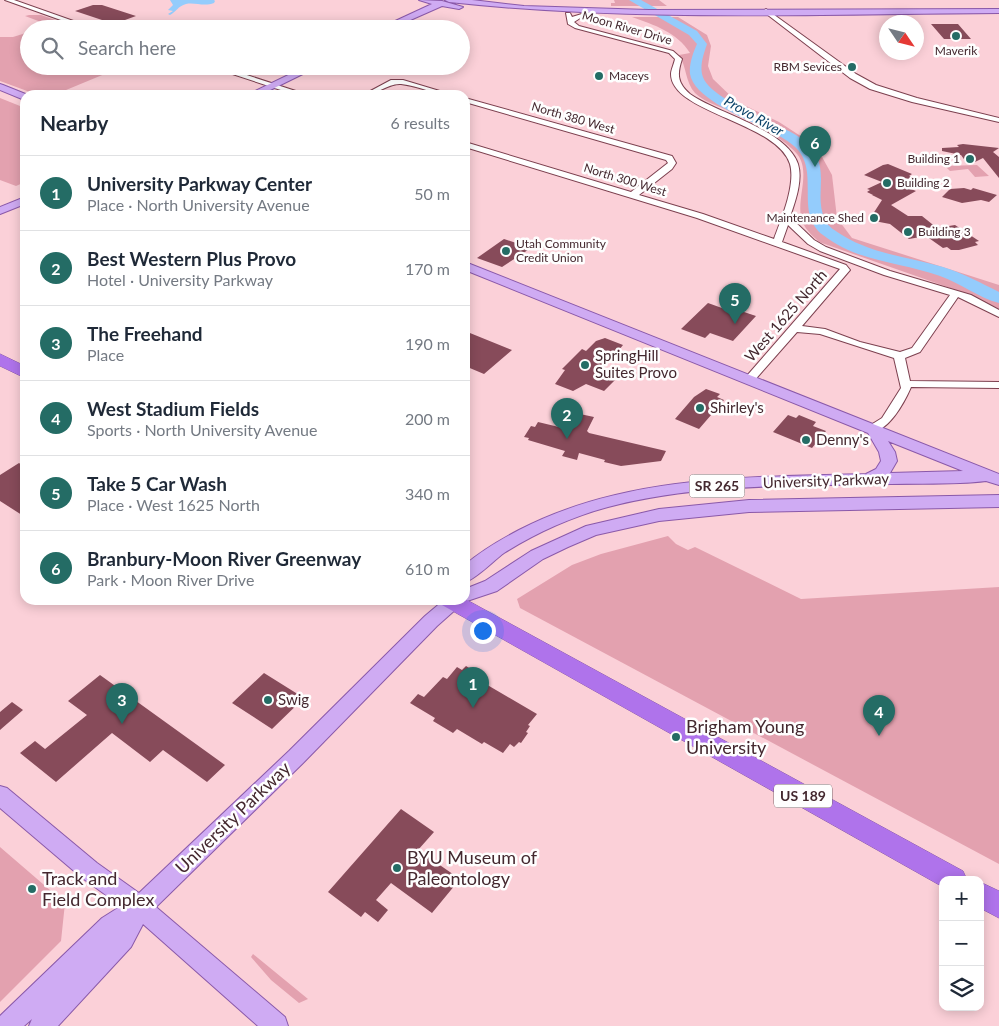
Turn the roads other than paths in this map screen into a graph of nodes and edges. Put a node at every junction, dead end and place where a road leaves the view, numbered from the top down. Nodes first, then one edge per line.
1 (8, 0) edge
2 (423, 0) edge
3 (483, 0) edge
4 (450, 2) edge
5 (496, 6) junction
6 (582, 11) junction
7 (766, 11) junction
8 (999, 11) edge
9 (569, 17) junction
10 (67, 20) edge
11 (405, 20) edge
12 (414, 20) edge
13 (240, 75) edge
14 (279, 75) edge
15 (296, 75) edge
16 (263, 82) junction
17 (273, 86) junction
18 (0, 88) edge
19 (251, 90) edge
20 (258, 90) edge
21 (287, 90) edge
22 (377, 90) edge
23 (431, 90) edge
24 (20, 95) edge
25 (470, 101) edge
26 (999, 120) edge
27 (470, 146) edge
28 (20, 195) edge
29 (633, 195) junction
30 (20, 202) edge
31 (2, 208) edge
32 (788, 214) junction
33 (777, 242) junction
34 (470, 268) edge
35 (845, 270) joint
36 (956, 293) junction
37 (999, 314) edge
38 (796, 329) junction
39 (899, 356) junction
40 (0, 359) edge
41 (20, 370) edge
42 (749, 380) junction
43 (906, 384) junction
44 (999, 385) edge
45 (872, 428) junction
46 (996, 477) edge
47 (865, 479) junction
48 (999, 501) edge
49 (470, 572) edge
50 (470, 594) edge
51 (450, 605) edge
52 (464, 605) edge
53 (0, 795) edge
54 (947, 876) edge
55 (984, 896) edge
56 (999, 905) edge
57 (140, 907) junction
58 (7, 1026) edge
59 (41, 1026) edge
60 (276, 1026) edge

1 - 10 street
2 - 4 main road
3 - 5 main road
4 - 5 main road
4 - 9 main road
4 - 11 main road
4 - 12 main road
5 - 6 main road
6 - 7 main road
6 - 9 main road
7 - 8 main road
7 - 26 street
9 - 32 street, Moon River Drive
13 - 16 street
14 - 16 main road
15 - 17 main road
16 - 17 street
16 - 19 main road
17 - 20 main road
17 - 21 street
18 - 24 main road
22 - 23 street
25 - 29 street, North 380 West
27 - 29 street, North 300 West
28 - 31 main road
29 - 33 street, North 300 West
30 - 31 main road
32 - 33 street
32 - 36 street
33 - 35 street, North 300 West
34 - 42 main road
35 - 38 street, West 1625 North
36 - 37 street
36 - 39 street
38 - 39 street
38 - 42 street, West 1625 North
39 - 43 street
40 - 41 highway
42 - 45 main road
43 - 44 street
43 - 45 street
45 - 46 main road
45 - 47 main road
46 - 47 main road, University Parkway / SR 265
47 - 49 main road, University Parkway / SR 265
48 - 50 main road, University Parkway / SR 265
51 - 57 main road, University Parkway
52 - 54 highway, US 189
53 - 57 main road
55 - 56 highway
57 - 58 main road, University Parkway
57 - 59 main road
57 - 60 main road

